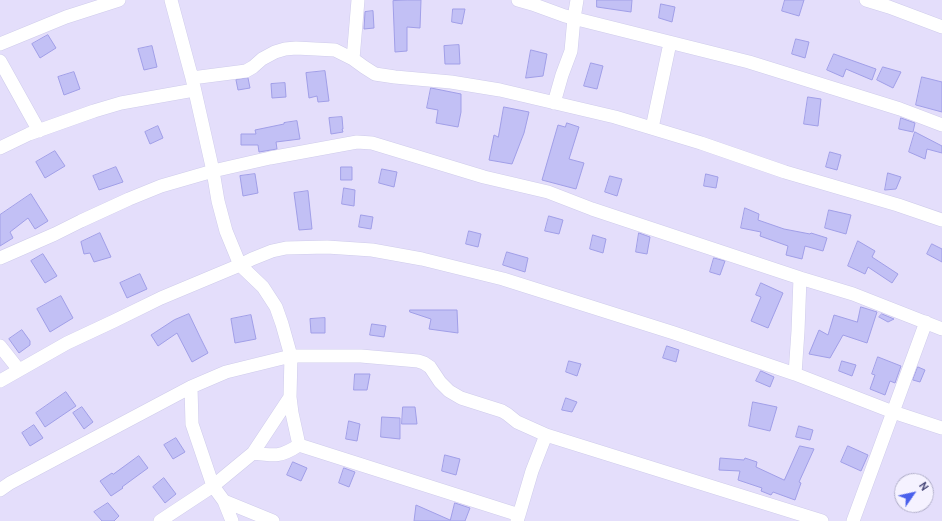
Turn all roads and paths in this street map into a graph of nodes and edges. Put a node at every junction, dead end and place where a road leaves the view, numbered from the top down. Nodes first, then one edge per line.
1 (120, 0) edge
2 (171, 0) edge
3 (358, 0) edge
4 (518, 0) edge
5 (577, 0) edge
6 (866, 0) edge
7 (574, 18) junction
8 (942, 27) edge
9 (670, 43) junction
10 (0, 44) edge
11 (353, 59) junction
12 (0, 61) edge
13 (193, 84) junction
14 (554, 104) junction
15 (942, 125) edge
16 (652, 128) junction
17 (39, 131) junction
18 (0, 148) edge
19 (213, 172) junction
20 (942, 220) edge
21 (0, 258) edge
22 (240, 265) junction
23 (800, 278) junction
24 (926, 322) junction
25 (942, 329) edge
26 (0, 346) edge
27 (291, 356) junction
28 (19, 370) junction
29 (795, 374) junction
30 (0, 381) edge
31 (191, 387) junction
32 (290, 397) junction
33 (894, 412) junction
34 (942, 428) edge
35 (546, 435) junction
36 (299, 445) junction
37 (253, 453) junction
38 (213, 486) junction
39 (0, 490) edge
40 (224, 501) junction
41 (518, 518) edge
42 (160, 521) edge
43 (232, 521) edge
44 (273, 521) edge
45 (822, 521) edge
46 (853, 521) edge

1 - 10 street
2 - 13 street
3 - 11 street
4 - 7 street
5 - 7 street
6 - 8 street
7 - 9 street
7 - 14 street
9 - 15 street
9 - 16 street
11 - 13 street
11 - 14 street
12 - 17 street
13 - 17 street
13 - 19 street
14 - 16 street
16 - 20 street
17 - 18 street
19 - 21 street
19 - 22 street
19 - 23 street
22 - 27 street
22 - 28 street
22 - 29 street
23 - 24 street
23 - 29 street
24 - 25 street
24 - 33 street
26 - 28 street
27 - 31 street
27 - 32 street
27 - 35 street
28 - 30 street
29 - 33 street
31 - 38 street
31 - 39 street
32 - 36 street
32 - 37 street
33 - 34 street
33 - 46 street
35 - 41 street
35 - 45 street
36 - 37 street
36 - 41 street
37 - 38 street
38 - 40 street
38 - 42 street
40 - 43 street
40 - 44 street

